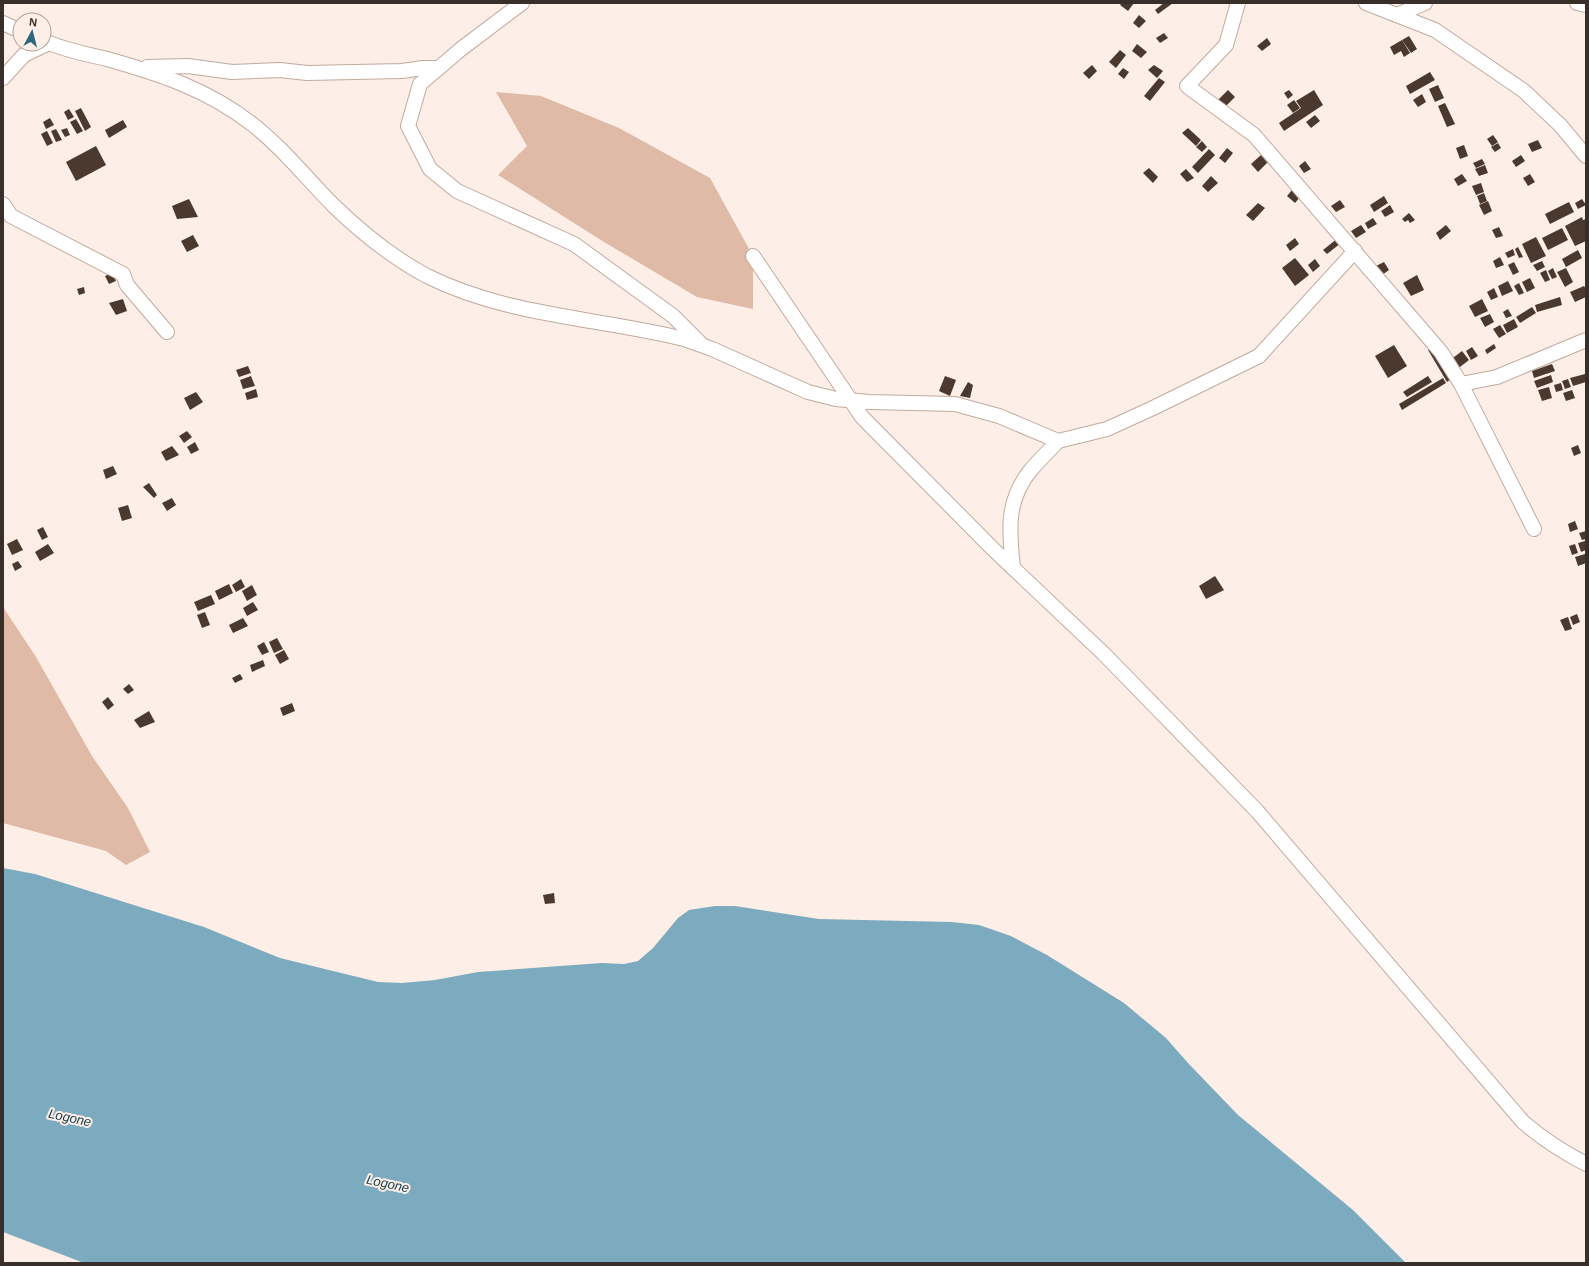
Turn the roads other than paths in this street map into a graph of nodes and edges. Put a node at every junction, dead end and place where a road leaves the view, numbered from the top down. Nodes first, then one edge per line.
1 (522, 3) edge
2 (1238, 3) edge
3 (1366, 3) edge
4 (1424, 3) edge
5 (1577, 3) edge
6 (1586, 5) edge
7 (1397, 16) junction
8 (52, 43) edge
9 (29, 52) edge
10 (24, 55) junction
11 (3, 61) edge
12 (136, 68) junction
13 (438, 68) junction
14 (3, 78) edge
15 (1586, 156) edge
16 (3, 204) edge
17 (1356, 251) junction
18 (753, 256) dead end
19 (167, 332) dead end
20 (1586, 340) edge
21 (701, 344) junction
22 (1461, 384) junction
23 (851, 401) junction
24 (1058, 441) junction
25 (1534, 529) dead end
26 (1013, 568) junction
27 (1586, 1164) edge

1 - 13 street
2 - 17 street
3 - 7 street
4 - 7 street
5 - 6 street
7 - 15 street
8 - 12 street
9 - 10 street
10 - 11 street
10 - 14 street
12 - 13 street
12 - 21 street
13 - 21 street
16 - 19 street
17 - 22 street
17 - 24 street
18 - 23 street
20 - 22 street
21 - 23 street
22 - 25 street
23 - 24 street
23 - 26 street
24 - 26 street
26 - 27 street

